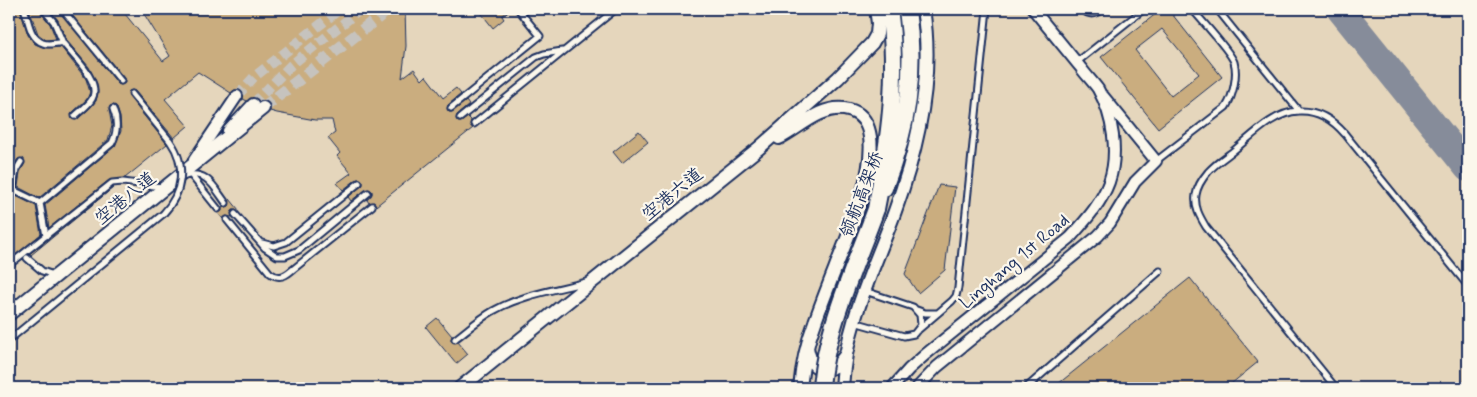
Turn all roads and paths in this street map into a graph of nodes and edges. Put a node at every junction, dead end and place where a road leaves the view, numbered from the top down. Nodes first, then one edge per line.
1 (24, 9) edge
2 (43, 9) edge
3 (62, 9) edge
4 (518, 9) edge
5 (616, 9) edge
6 (876, 9) edge
7 (889, 9) edge
8 (907, 9) edge
9 (923, 9) edge
10 (987, 9) edge
11 (1033, 9) edge
12 (1082, 9) edge
13 (1104, 9) edge
14 (1144, 9) edge
15 (1192, 9) edge
16 (1217, 9) edge
17 (63, 44) junction
18 (567, 48) junction
19 (1076, 62) junction
20 (122, 81) dead end
21 (1098, 89) junction
22 (132, 94) dead end
23 (236, 96) tunnel mouth
24 (99, 99) dead end
25 (88, 104) junction
26 (258, 106) tunnel mouth
27 (452, 108) dead end
28 (113, 109) dead end
29 (1299, 111) junction
30 (75, 116) dead end
31 (460, 118) dead end
32 (474, 124) dead end
33 (759, 148) junction
34 (1156, 161) junction
35 (21, 162) dead end
36 (190, 171) junction
37 (359, 182) dead end
38 (165, 188) junction
39 (13, 190) junction
40 (368, 194) dead end
41 (40, 203) junction
42 (226, 203) dead end
43 (372, 206) dead end
44 (858, 208) junction
45 (218, 209) dead end
46 (876, 209) junction
47 (9, 212) edge
48 (235, 214) dead end
49 (892, 218) junction
50 (227, 220) dead end
51 (854, 221) junction
52 (887, 230) junction
53 (46, 236) junction
54 (257, 240) junction
55 (27, 258) dead end
56 (9, 265) edge
57 (1160, 271) dead end
58 (57, 276) junction
59 (594, 280) junction
60 (1468, 286) edge
61 (864, 290) junction
62 (917, 310) junction
63 (938, 313) junction
64 (9, 314) edge
65 (853, 322) junction
66 (918, 330) junction
67 (11, 338) edge
68 (455, 339) dead end
69 (807, 347) junction
70 (846, 356) junction
71 (460, 388) edge
72 (800, 388) edge
73 (821, 388) edge
74 (842, 388) edge
75 (892, 388) edge
76 (917, 388) edge
77 (1026, 388) edge
78 (1336, 388) edge

1 - 17 lane
2 - 17 lane
3 - 20 lane
4 - 27 lane
5 - 18 lane
6 - 33 street, 空港六道
7 - 46 main road
8 - 46 main road, 领航高架桥
9 - 49 street
10 - 63 lane
11 - 19 street, Linghang 1st Road
12 - 13 lane
14 - 19 lane
15 - 34 lane
16 - 29 lane
17 - 25 lane
18 - 31 lane
18 - 32 lane
19 - 21 street, Linghang 1st Road
21 - 34 street
21 - 75 street, Linghang 1st Road
22 - 67 lane, bridge
23 - 36 street
24 - 25 lane
25 - 30 lane
26 - 36 street, 空港八道
28 - 41 lane
29 - 60 lane
29 - 78 lane
33 - 44 street
33 - 59 street, 空港六道
34 - 76 street
35 - 39 lane
36 - 38 street, 空港八道
36 - 42 lane
36 - 45 lane
37 - 54 lane
38 - 53 lane
38 - 58 street, 空港八道
39 - 41 lane
39 - 47 lane
40 - 54 lane
41 - 53 lane
43 - 50 lane
44 - 49 street
44 - 51 street
46 - 73 main road, 领航高架桥, bridge
48 - 54 lane
49 - 52 street
51 - 52 street
51 - 69 street
52 - 61 street
53 - 56 lane
55 - 58 lane
57 - 77 lane
58 - 64 street, 空港八道
59 - 68 lane
59 - 71 street, 空港六道
61 - 62 lane
61 - 65 street
62 - 63 lane
62 - 66 lane
63 - 66 lane
65 - 66 lane
65 - 70 street
69 - 70 street
69 - 72 street
70 - 74 street

